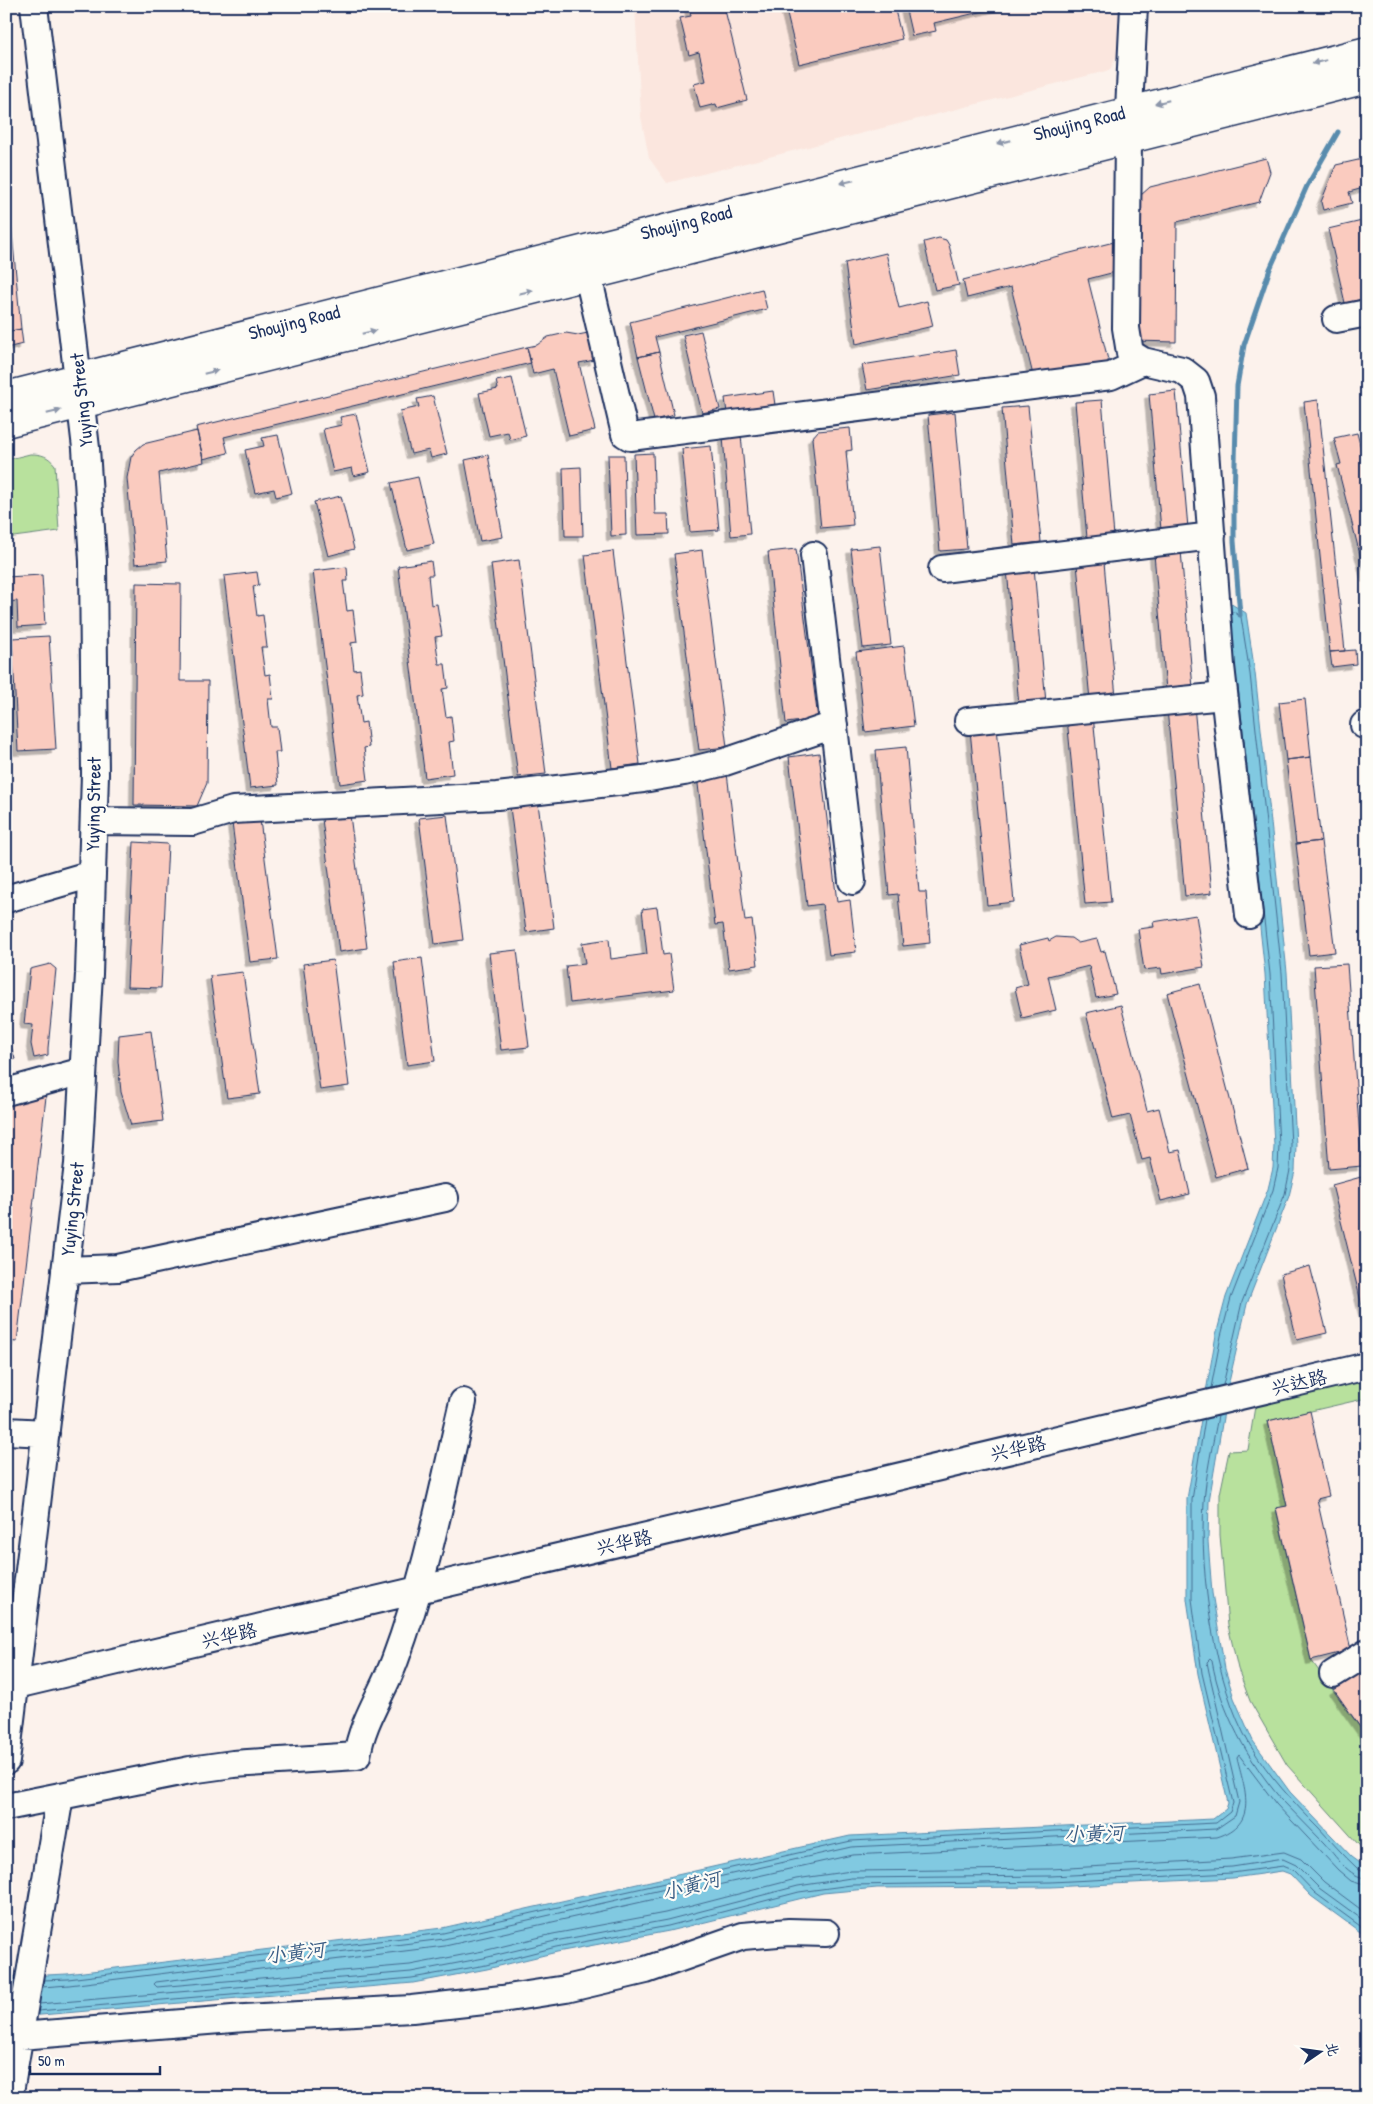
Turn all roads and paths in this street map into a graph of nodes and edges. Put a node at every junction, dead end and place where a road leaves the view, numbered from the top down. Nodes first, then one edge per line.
1 (34, 6) edge
2 (1134, 6) edge
3 (1367, 50) edge
4 (1367, 79) edge
5 (1129, 110) junction
6 (1128, 139) junction
7 (588, 276) junction
8 (1367, 313) edge
9 (1336, 319) dead end
10 (1143, 361) junction
11 (78, 377) junction
12 (6, 396) edge
13 (81, 405) junction
14 (6, 424) edge
15 (1212, 536) junction
16 (814, 555) dead end
17 (942, 569) dead end
18 (1224, 696) junction
19 (968, 721) dead end
20 (834, 725) junction
21 (94, 821) junction
22 (92, 874) junction
23 (852, 881) dead end
24 (6, 899) edge
25 (1249, 915) dead end
26 (83, 1072) junction
27 (6, 1092) edge
28 (445, 1198) dead end
29 (65, 1270) junction
30 (1367, 1366) edge
31 (1231, 1398) joint
32 (464, 1402) dead end
33 (6, 1431) edge
34 (46, 1434) junction
35 (417, 1591) junction
36 (1367, 1653) edge
37 (1333, 1674) dead end
38 (16, 1685) junction
39 (7, 1756) edge
40 (60, 1796) junction
41 (6, 1807) edge
42 (826, 1933) dead end
43 (20, 2033) junction
44 (9, 2098) edge

1 - 11 street, Yuying Street
2 - 5 street
3 -> 5 main road, Shoujing Road
4 - 6 main road, Shoujing Road
5 -> 11 main road, Shoujing Road
6 - 7 main road, Shoujing Road
6 - 10 street
7 - 10 street
13 -> 7 main road, Shoujing Road
8 - 9 street
10 - 15 street
11 - 12 main road, Shoujing Road
11 - 13 street, Yuying Street
14 -> 13 main road, Shoujing Road
13 - 21 street, Yuying Street
15 - 17 street
15 - 18 street
16 - 20 street
18 - 19 street
18 - 25 street
20 - 21 street
20 - 23 street
21 - 22 street, Yuying Street
22 - 24 street
22 - 26 street, Yuying Street
26 - 27 street
26 - 29 street, Yuying Street
28 - 29 street
29 - 34 street, Yuying Street
30 - 31 street, 兴达路
31 - 35 street, 兴华路
32 - 35 street
33 - 34 street
34 - 38 street, Yuying Street
35 - 38 street, 兴华路
35 - 40 street
36 - 37 street
38 - 39 street, Yuying Street
40 - 41 street
40 - 43 street
42 - 43 street
43 - 44 street

